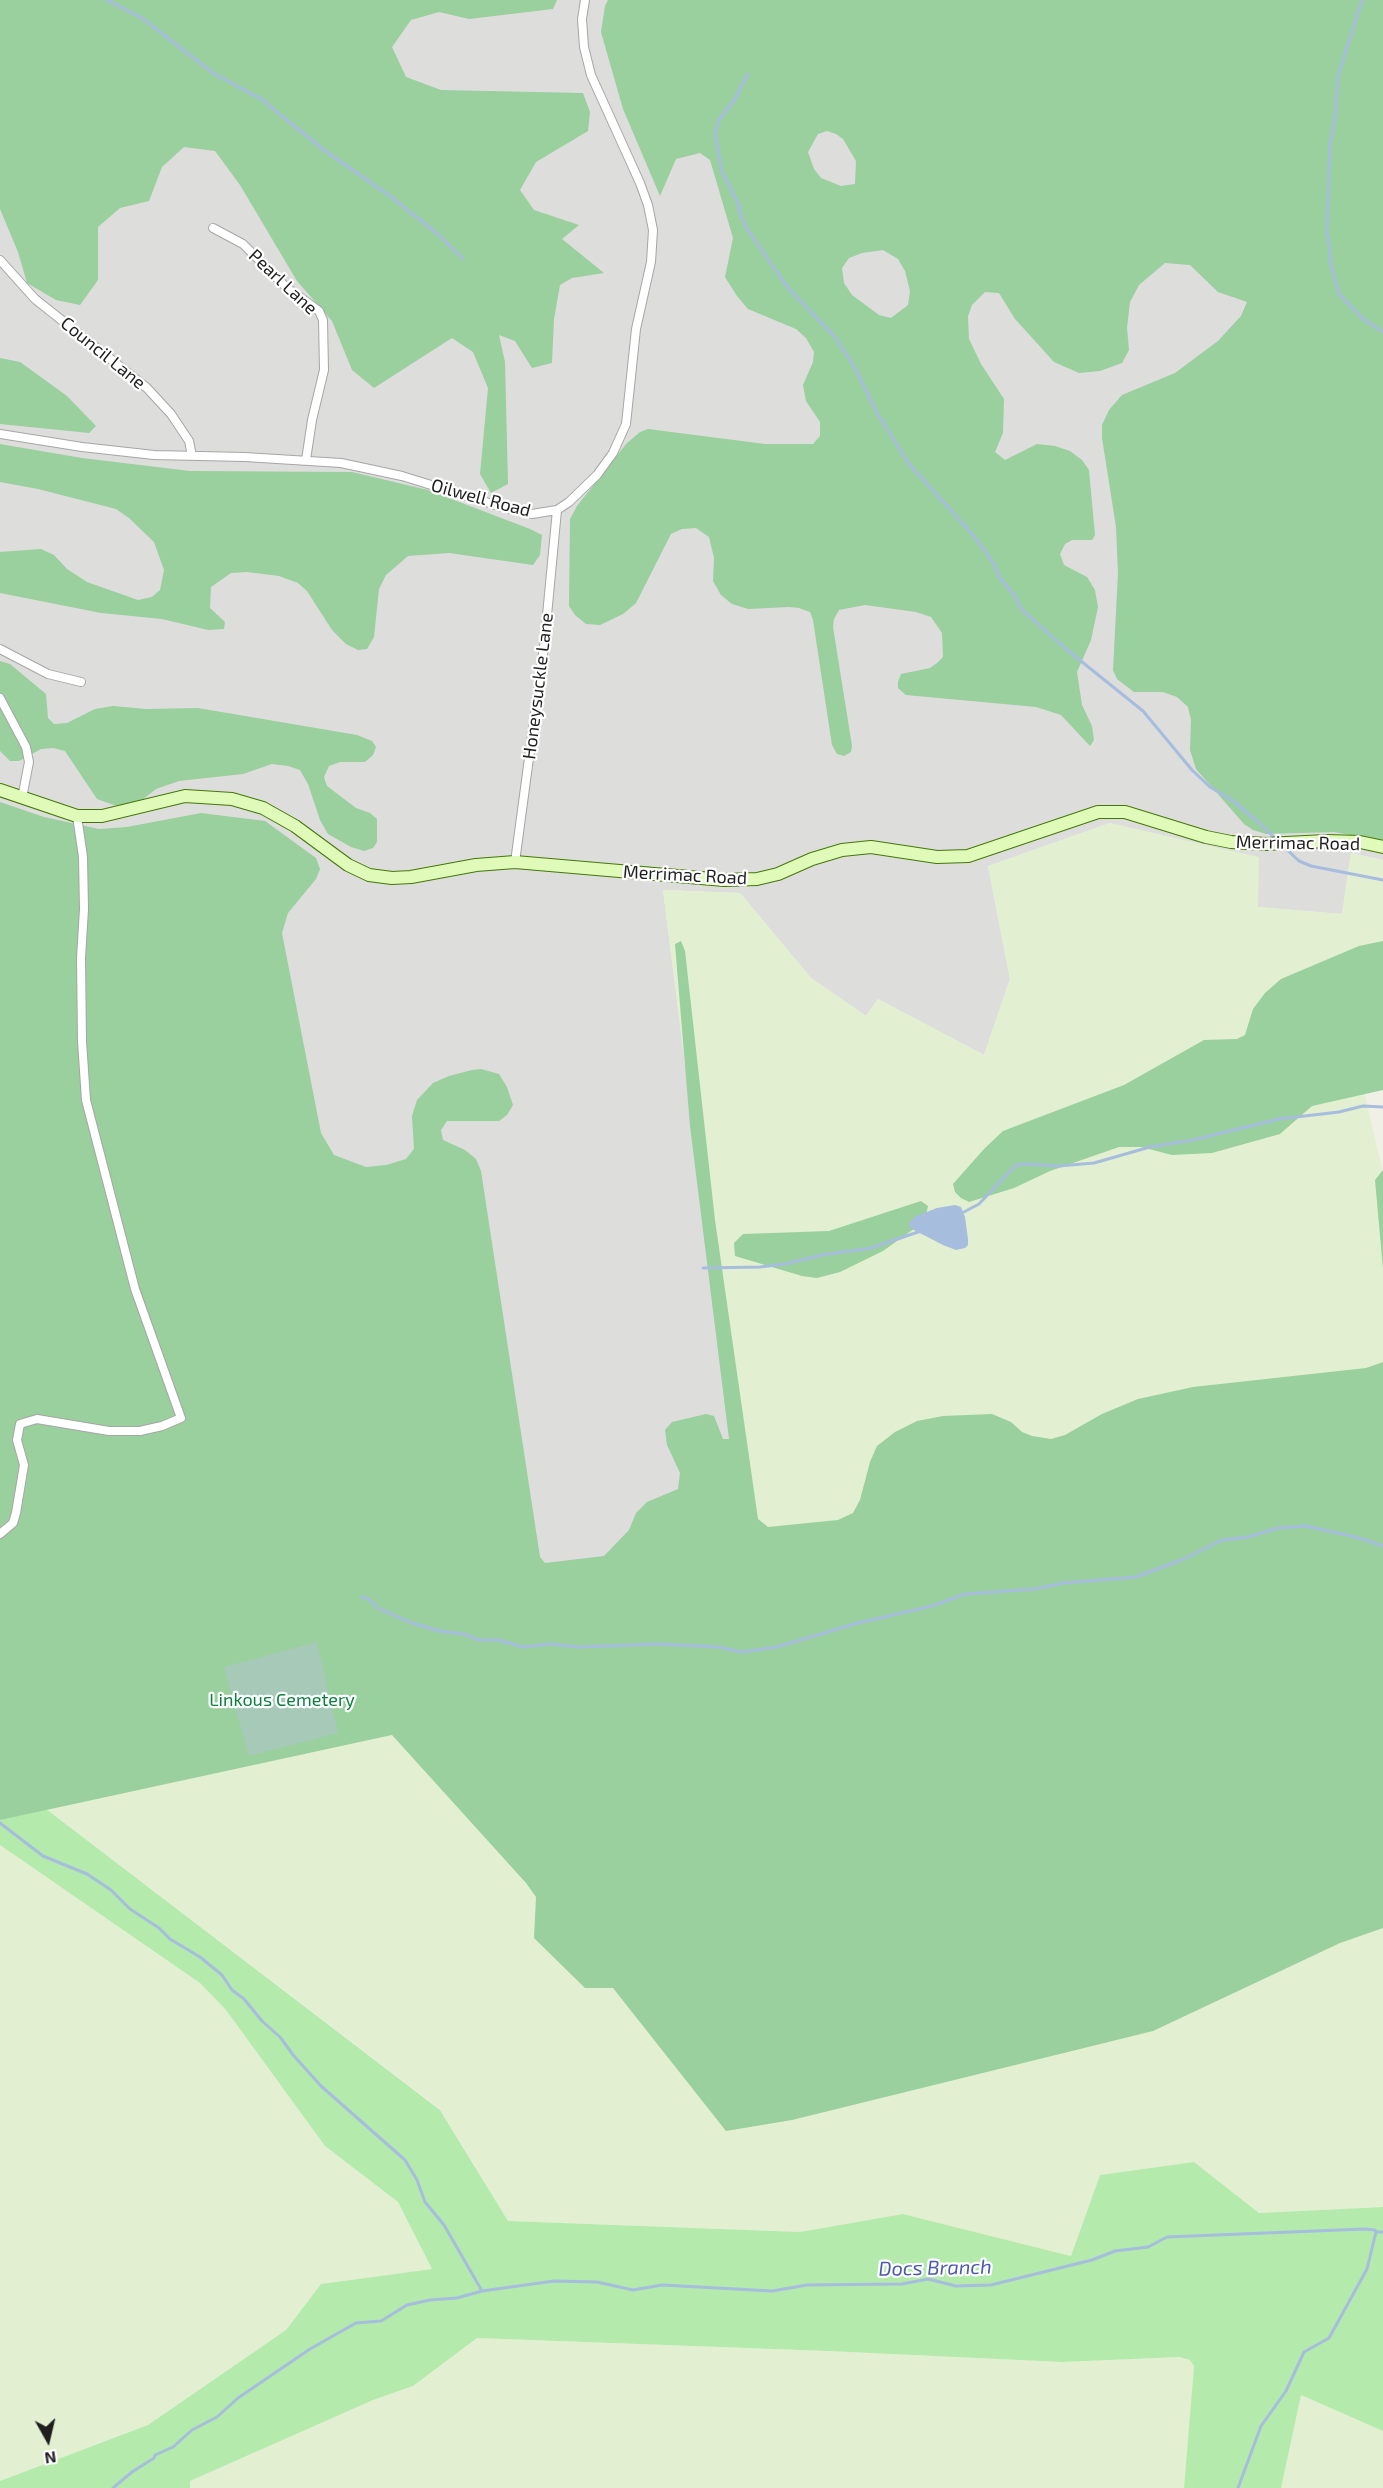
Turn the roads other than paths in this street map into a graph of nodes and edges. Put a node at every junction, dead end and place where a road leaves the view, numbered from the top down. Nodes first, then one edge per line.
1 (585, 0) edge
2 (213, 228) dead end
3 (0, 260) edge
4 (0, 434) edge
5 (192, 456) junction
6 (306, 460) junction
7 (556, 510) junction
8 (0, 650) edge
9 (81, 682) dead end
10 (0, 698) edge
11 (0, 790) edge
12 (22, 798) junction
13 (76, 816) junction
14 (1383, 848) edge
15 (515, 862) junction
16 (0, 1534) edge

1 - 7 street, Oilwell Road
2 - 6 street, Pearl Lane
3 - 5 street, Council Lane
4 - 5 street, Oilwell Road
5 - 6 street, Oilwell Road
6 - 7 street, Oilwell Road
7 - 15 street, Honeysuckle Lane
8 - 9 street
10 - 12 street
11 - 12 street, Merrimac Road
12 - 13 street, Merrimac Road
13 - 15 street, Merrimac Road
13 - 16 street
14 - 15 street, Merrimac Road

